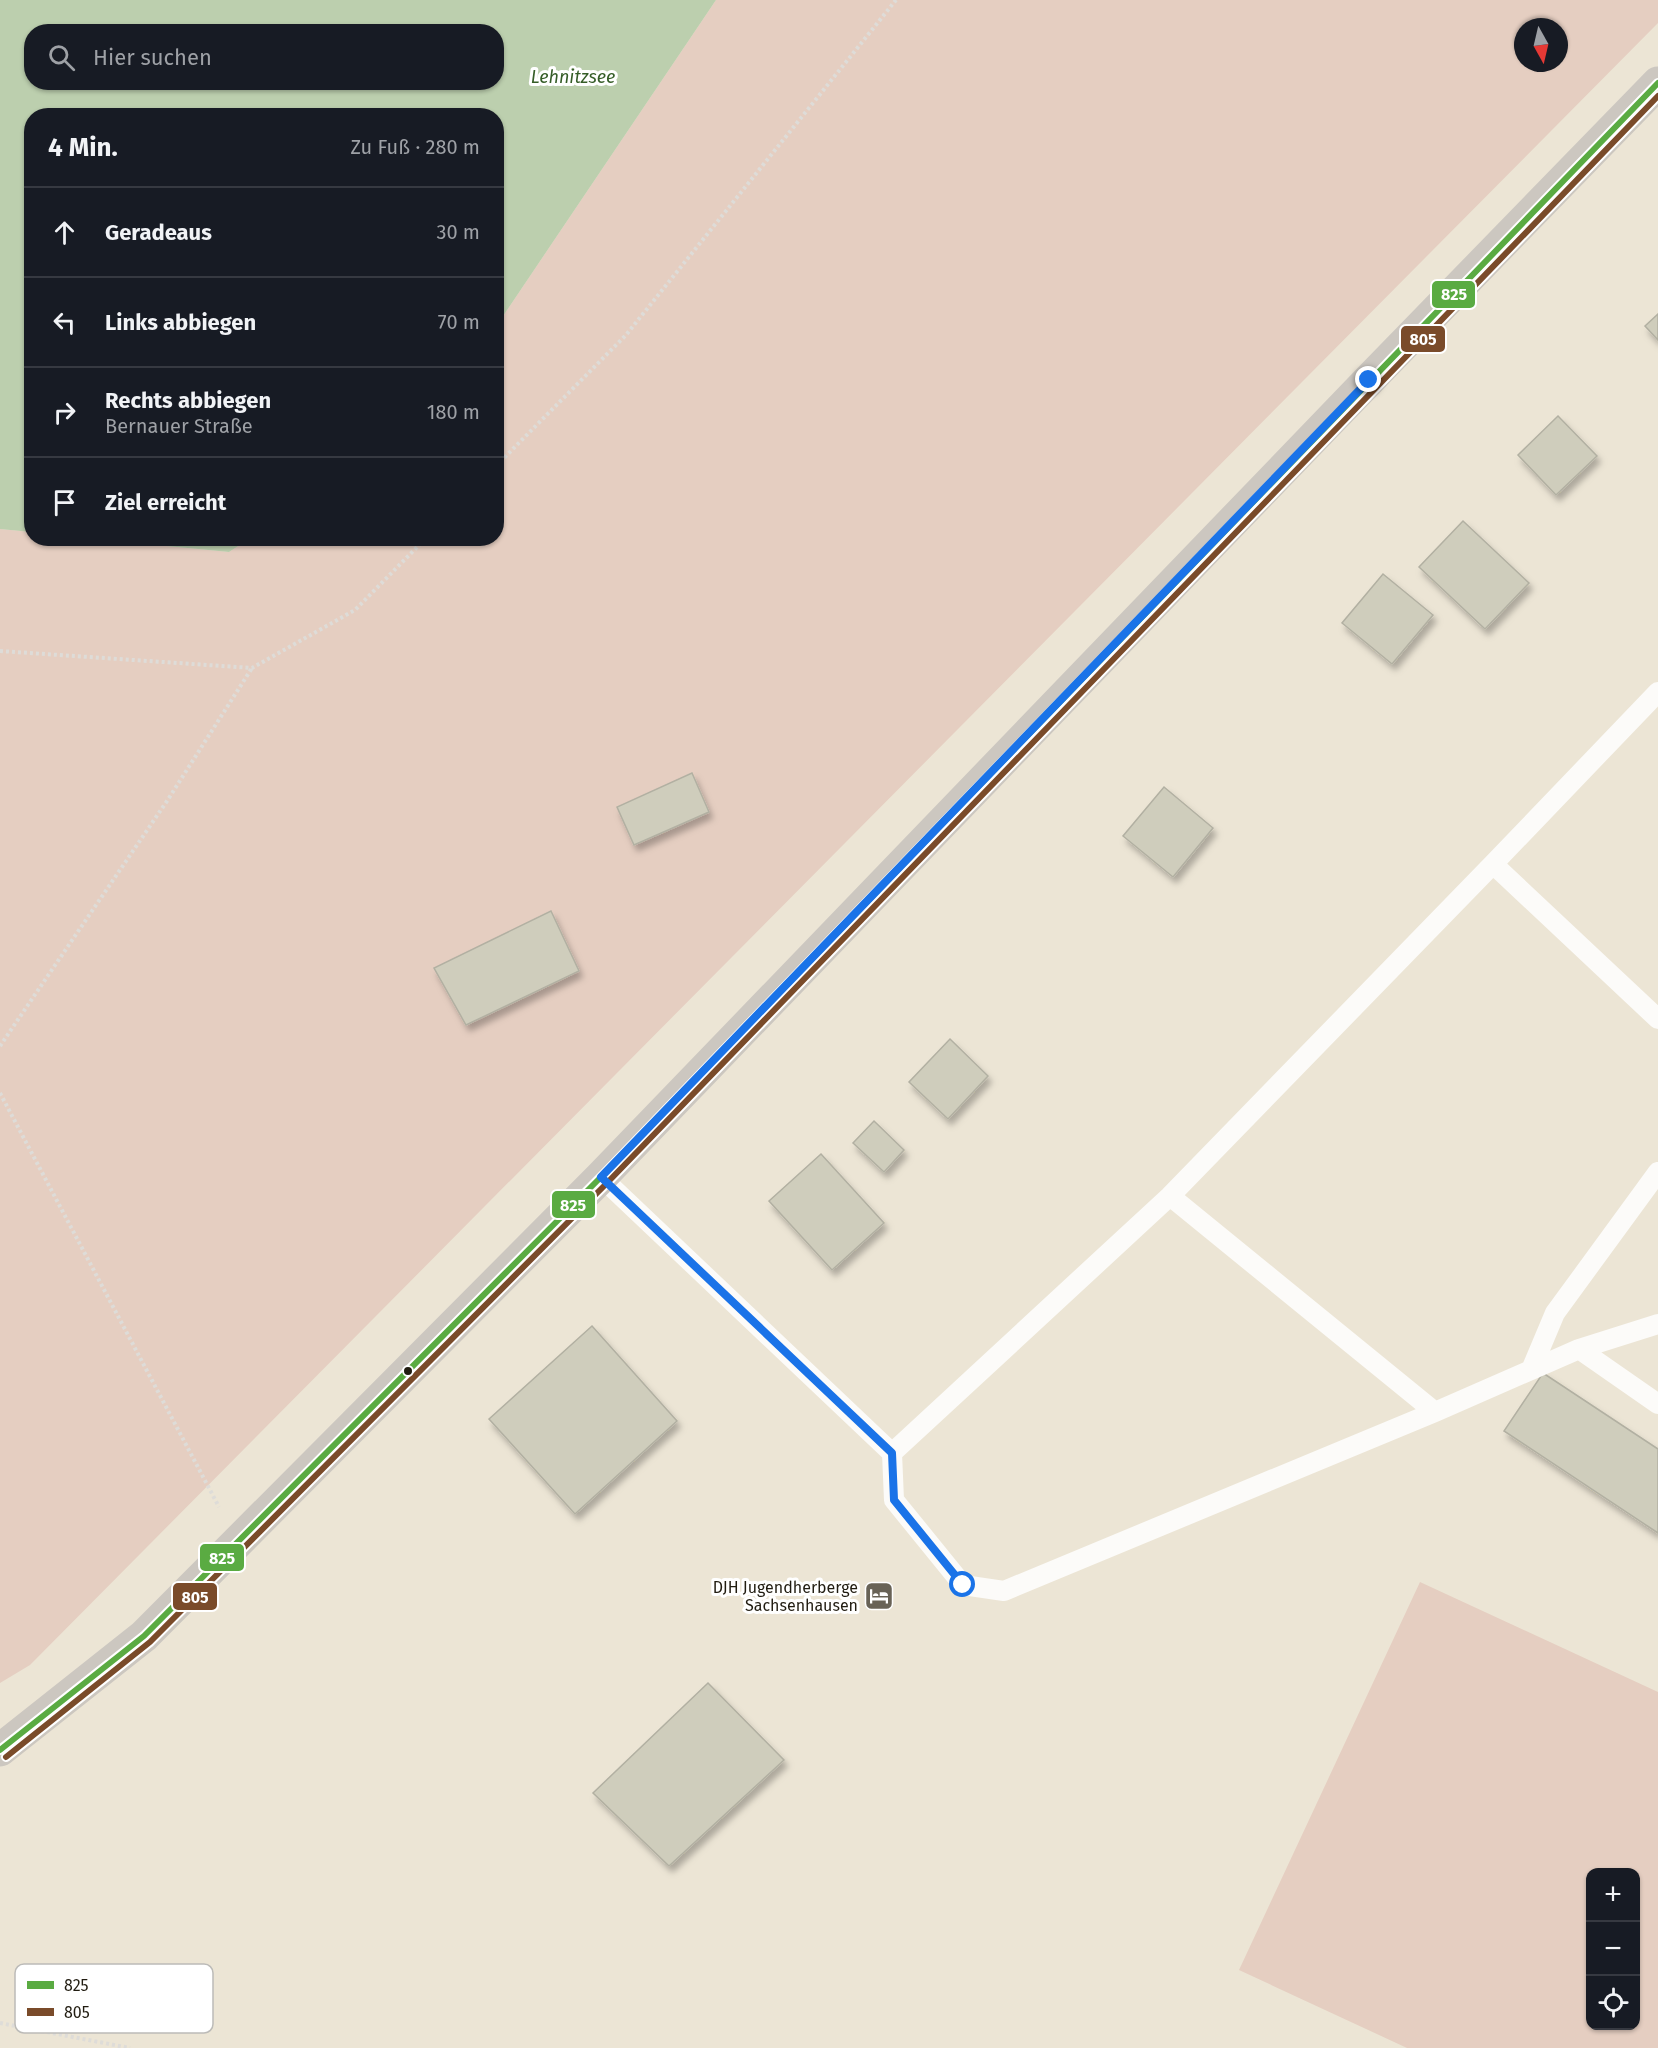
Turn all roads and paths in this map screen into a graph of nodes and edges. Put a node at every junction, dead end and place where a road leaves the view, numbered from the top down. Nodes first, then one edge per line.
1 (896, 0) edge
2 (1658, 83) edge
3 (504, 458) edge
4 (418, 546) edge
5 (0, 651) edge
6 (252, 668) junction
7 (1658, 692) edge
8 (1493, 864) junction
9 (1658, 1019) edge
10 (0, 1046) edge
11 (0, 1093) edge
12 (1658, 1172) edge
13 (601, 1177) junction
14 (1170, 1196) junction
15 (1658, 1324) edge
16 (1579, 1349) junction
17 (1531, 1370) junction
18 (1658, 1404) edge
19 (1435, 1412) junction
20 (892, 1453) junction
21 (237, 1542) junction
22 (0, 1750) edge
23 (0, 2023) edge
24 (15, 2026) edge
25 (52, 2033) edge
26 (130, 2048) edge

1 - 3 path
2 - 13 main road
4 - 6 path
5 - 6 path
6 - 10 path
7 - 8 lane
8 - 9 lane
8 - 14 lane
11 - 21 path
12 - 17 lane
13 - 20 lane
13 - 21 main road
14 - 19 lane
14 - 20 lane
15 - 16 lane
16 - 17 lane
16 - 18 lane
17 - 19 lane
19 - 20 lane
21 - 22 main road
23 - 24 path
25 - 26 path

